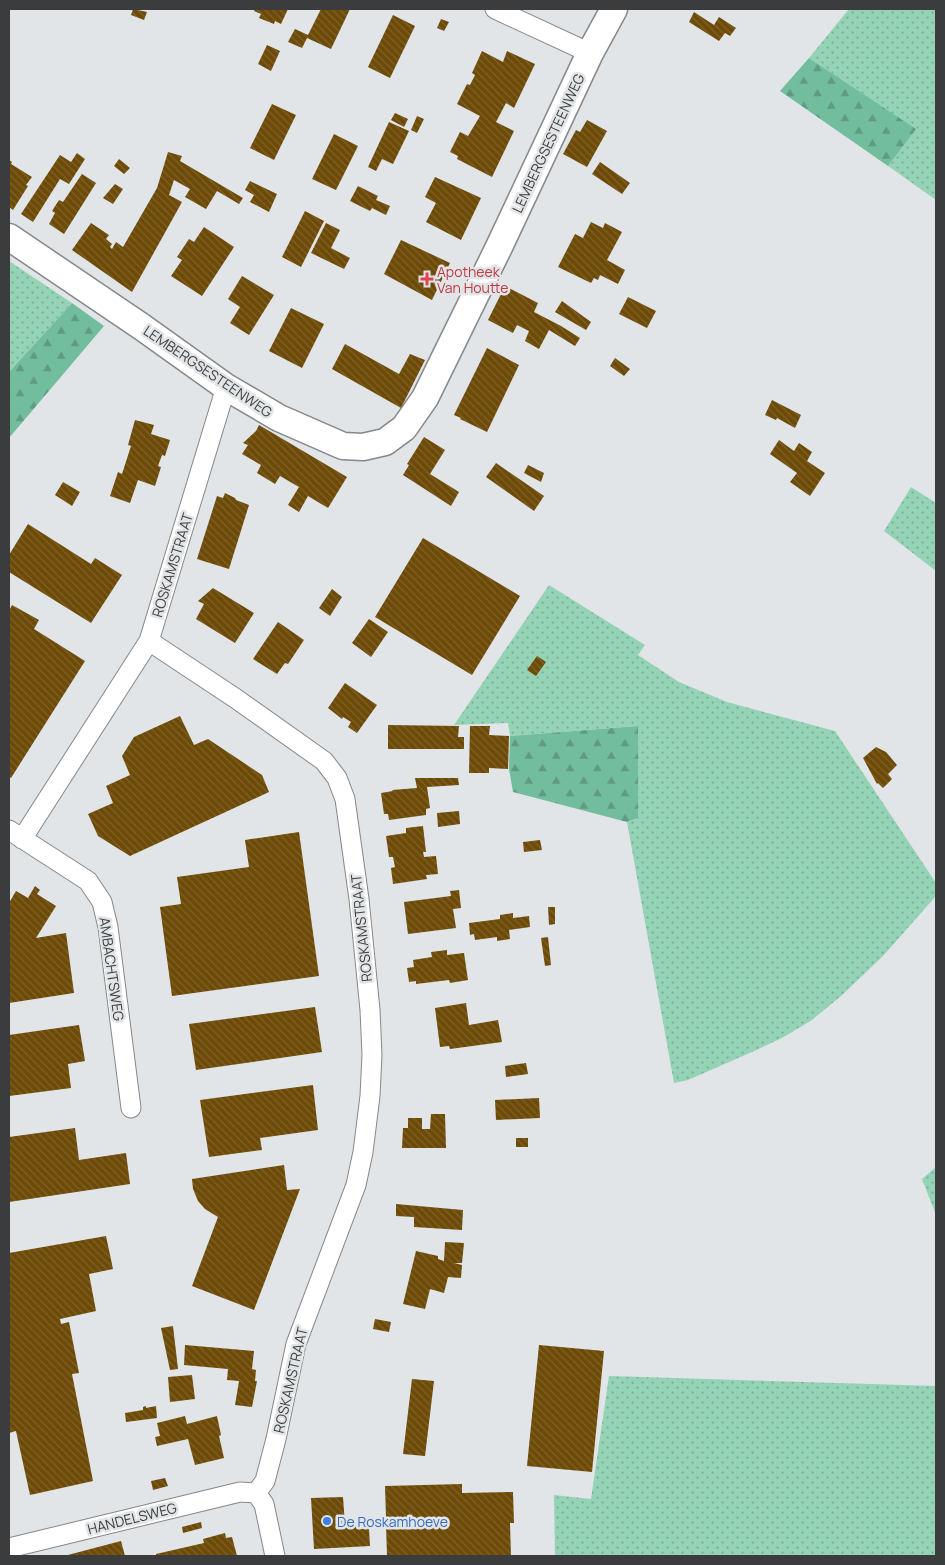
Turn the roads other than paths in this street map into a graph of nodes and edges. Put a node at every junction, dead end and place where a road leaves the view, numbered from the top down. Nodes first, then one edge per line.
1 (495, 9) edge
2 (614, 9) edge
3 (590, 53) junction
4 (9, 238) edge
5 (226, 387) junction
6 (149, 640) junction
7 (16, 834) edge
8 (131, 1108) dead end
9 (256, 1493) junction
10 (9, 1548) edge
11 (275, 1556) edge

1 - 3 street
2 - 3 street, LEMBERGSESTEENWEG
3 - 5 street, LEMBERGSESTEENWEG
4 - 5 street, LEMBERGSESTEENWEG
5 - 6 street, ROSKAMSTRAAT
6 - 7 street, AMBACHTSWEG
6 - 9 street, ROSKAMSTRAAT
7 - 8 street, AMBACHTSWEG
9 - 10 street, HANDELSWEG
9 - 11 street

